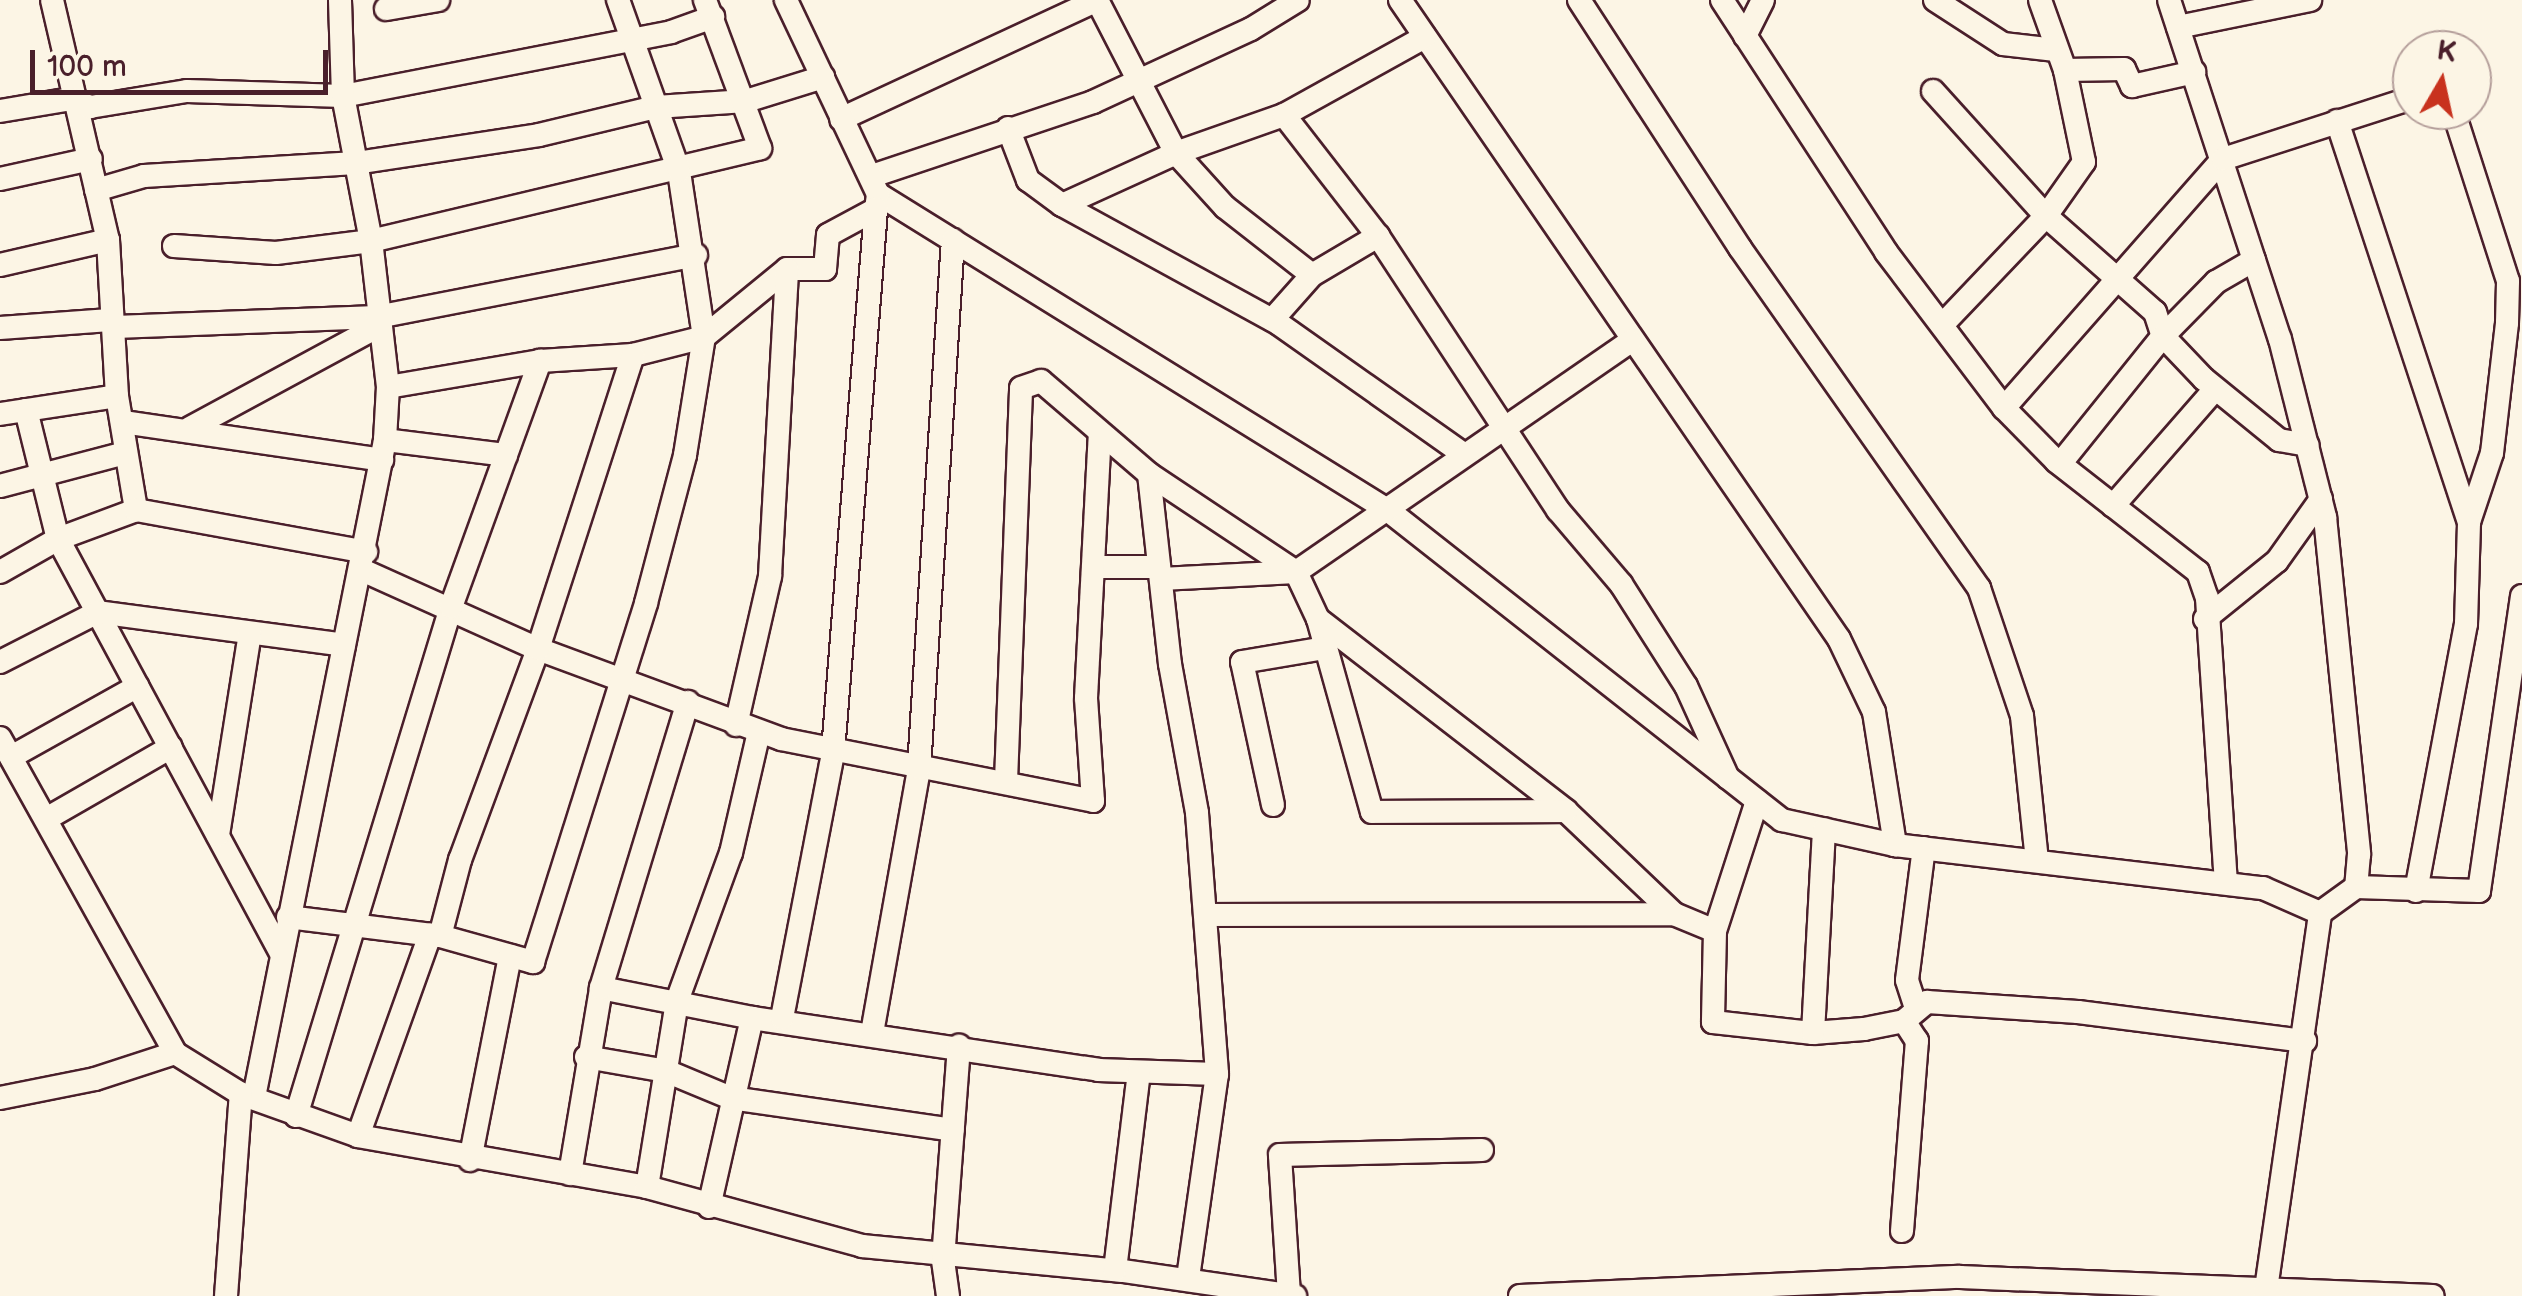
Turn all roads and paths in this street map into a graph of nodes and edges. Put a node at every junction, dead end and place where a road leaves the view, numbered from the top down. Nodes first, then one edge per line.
1 (52, 0) edge
2 (340, 0) edge
3 (438, 0) edge
4 (618, 0) edge
5 (786, 0) edge
6 (1097, 0) edge
7 (1298, 0) edge
8 (1400, 0) edge
9 (1579, 0) edge
10 (1722, 0) edge
11 (1764, 0) edge
12 (1935, 0) edge
13 (2040, 0) edge
14 (2169, 0) edge
15 (2310, 0) edge
16 (2281, 3) edge
17 (713, 6) edge
18 (386, 9) dead end
19 (2178, 27) junction
20 (1745, 36) junction
21 (1425, 37) junction
22 (632, 40) junction
23 (2061, 60) junction
24 (2194, 72) junction
25 (823, 77) junction
26 (1141, 79) junction
27 (1933, 91) dead end
28 (342, 96) junction
29 (72, 99) junction
30 (746, 100) junction
31 (2392, 104) edge
32 (656, 106) junction
33 (0, 111) edge
34 (1284, 116) junction
35 (841, 118) junction
36 (2337, 121) junction
37 (1008, 128) junction
38 (2459, 130) edge
39 (1176, 153) junction
40 (2223, 159) junction
41 (91, 160) junction
42 (356, 163) junction
43 (678, 172) junction
44 (0, 179) edge
45 (96, 190) junction
46 (876, 193) junction
47 (1062, 205) junction
48 (2046, 216) junction
49 (1378, 236) junction
50 (108, 240) junction
51 (953, 240) junction
52 (371, 241) junction
53 (174, 246) dead end
54 (696, 255) junction
55 (2254, 260) junction
56 (0, 265) edge
57 (787, 269) junction
58 (1312, 275) junction
59 (2116, 277) junction
60 (1272, 320) junction
61 (378, 322) junction
62 (1944, 323) junction
63 (112, 324) junction
64 (0, 328) edge
65 (704, 336) junction
66 (2163, 336) junction
67 (1630, 342) junction
68 (633, 355) junction
69 (540, 361) junction
70 (388, 387) junction
71 (2214, 389) junction
72 (117, 396) junction
73 (2004, 408) junction
74 (26, 410) junction
75 (0, 414) edge
76 (123, 422) junction
77 (1500, 426) junction
78 (190, 428) junction
79 (1100, 435) junction
80 (2308, 444) junction
81 (383, 450) junction
82 (125, 453) junction
83 (1463, 454) junction
84 (506, 456) junction
85 (2060, 464) junction
86 (43, 472) junction
87 (1149, 474) junction
88 (0, 486) edge
89 (2321, 499) junction
90 (2114, 506) junction
91 (136, 510) junction
92 (1389, 512) junction
93 (2469, 522) junction
94 (58, 539) junction
95 (364, 561) junction
96 (1094, 567) junction
97 (0, 572) edge
98 (1296, 572) junction
99 (1160, 573) junction
100 (2522, 596) edge
101 (451, 606) junction
102 (98, 612) junction
103 (1318, 619) junction
104 (2205, 619) junction
105 (250, 634) junction
106 (344, 645) junction
107 (1324, 648) junction
108 (538, 649) junction
109 (0, 662) edge
110 (621, 675) junction
111 (138, 686) junction
112 (688, 702) junction
113 (748, 728) junction
114 (171, 747) junction
115 (6, 748) edge
116 (834, 752) junction
117 (919, 768) junction
118 (1728, 778) junction
119 (1006, 781) junction
120 (1756, 801) junction
121 (1273, 806) dead end
122 (1566, 811) junction
123 (46, 819) junction
124 (1824, 829) junction
125 (218, 835) junction
126 (1895, 844) junction
127 (1924, 848) junction
128 (2037, 860) junction
129 (2226, 882) junction
130 (2356, 887) junction
131 (2416, 891) junction
132 (2320, 913) junction
133 (1674, 914) junction
134 (1206, 915) junction
135 (288, 918) junction
136 (358, 928) junction
137 (1715, 931) junction
138 (435, 935) junction
139 (280, 952) junction
140 (510, 956) junction
141 (602, 988) junction
142 (677, 1002) junction
143 (1909, 1013) junction
144 (752, 1018) junction
145 (782, 1018) junction
146 (872, 1033) junction
147 (1813, 1033) junction
148 (2305, 1041) junction
149 (959, 1046) junction
150 (175, 1052) junction
151 (586, 1057) junction
152 (666, 1071) junction
153 (1139, 1072) junction
154 (1217, 1074) junction
155 (248, 1095) junction
156 (0, 1098) edge
157 (731, 1098) junction
158 (296, 1116) junction
159 (952, 1130) junction
160 (358, 1136) junction
161 (1482, 1150) dead end
162 (470, 1160) junction
163 (570, 1174) junction
164 (647, 1187) junction
165 (710, 1207) junction
166 (1902, 1231) dead end
167 (943, 1259) junction
168 (1114, 1270) junction
169 (1188, 1278) junction
170 (2266, 1292) edge
171 (226, 1296) edge
172 (948, 1296) edge
173 (1292, 1296) edge
174 (1520, 1296) edge
175 (2433, 1296) edge

1 - 29 street
2 - 28 street
3 - 18 street
4 - 22 street
5 - 25 street
6 - 26 street
6 - 35 street
7 - 26 street
8 - 21 street
9 - 128 street
10 - 20 street
11 - 20 street
12 - 23 street
13 - 23 street
14 - 19 street
15 - 16 street
16 - 19 street
17 - 22 street
17 - 30 street
19 - 24 street
20 - 62 street
21 - 34 street
21 - 67 street
22 - 28 street
22 - 32 street
23 - 24 street
23 - 48 street
24 - 40 street
25 - 30 street
25 - 35 street
26 - 37 street
26 - 39 street
27 - 48 street
28 - 29 street
28 - 42 street
29 - 33 street
29 - 41 street
30 - 32 street
30 - 43 street
31 - 36 street
32 - 42 street
32 - 43 street
34 - 39 street
34 - 49 street
35 - 46 street
36 - 40 street
36 - 93 street
37 - 46 street
37 - 47 street
38 - 93 street
39 - 47 street
39 - 58 street
40 - 55 street
40 - 59 street
41 - 44 street
41 - 45 street
42 - 45 street
42 - 52 street
43 - 52 street
43 - 54 street
45 - 50 street
46 - 51 street
46 - 57 street
46 - 116 street
47 - 60 street
48 - 59 street
48 - 62 street
49 - 58 street
49 - 77 street
50 - 56 street
50 - 63 street
51 - 92 street
51 - 117 street
52 - 53 street
52 - 61 street
54 - 61 street
54 - 65 street
55 - 66 street
55 - 80 street
57 - 65 street
57 - 113 street
58 - 60 street
59 - 66 street
59 - 73 street
60 - 83 street
61 - 63 street
61 - 70 street
61 - 78 street
62 - 73 street
63 - 64 street
63 - 72 street
65 - 68 street
65 - 110 street
66 - 71 street
66 - 85 street
67 - 77 street
67 - 126 street
68 - 69 street
68 - 108 street
69 - 70 street
69 - 84 street
70 - 81 street
71 - 80 street
71 - 90 street
72 - 74 street
72 - 76 street
73 - 85 street
74 - 75 street
74 - 86 street
76 - 78 street
76 - 82 street
77 - 83 street
77 - 118 street
78 - 81 street
79 - 87 street
79 - 96 street
79 - 119 street
80 - 89 street
81 - 84 street
81 - 95 street
82 - 86 street
82 - 91 street
83 - 92 street
84 - 101 street
85 - 90 street
86 - 88 street
86 - 94 street
87 - 98 street
87 - 99 street
89 - 104 street
89 - 130 street
90 - 104 street
91 - 94 street
91 - 95 street
92 - 98 street
92 - 118 street
93 - 131 street
94 - 97 street
94 - 102 street
95 - 101 street
95 - 106 street
96 - 99 street
96 - 119 street
98 - 99 street
98 - 103 street
99 - 134 street
100 - 131 street
101 - 108 street
101 - 136 street
102 - 105 street
102 - 109 street
102 - 111 street
103 - 107 street
103 - 122 street
104 - 129 street
105 - 106 street
105 - 125 street
106 - 135 street
107 - 121 street
107 - 122 street
108 - 110 street
108 - 138 street
110 - 112 street
110 - 140 street
111 - 114 street
111 - 115 street
112 - 113 street
112 - 141 street
113 - 116 street
113 - 142 street
114 - 123 street
114 - 125 street
115 - 123 street
116 - 117 street
116 - 145 street
117 - 119 street
117 - 146 street
118 - 120 street
120 - 124 street
120 - 137 street
122 - 133 street
123 - 150 street
124 - 126 street
124 - 147 street
125 - 139 street
126 - 127 street
127 - 128 street
127 - 143 street
128 - 129 street
129 - 132 street
130 - 131 street
130 - 132 street
132 - 148 street
133 - 134 street
133 - 137 street
134 - 154 street
135 - 136 street
135 - 139 street
136 - 138 street
136 - 158 street
137 - 147 street
138 - 140 street
138 - 160 street
139 - 155 street
140 - 162 street
141 - 142 street
141 - 151 street
142 - 144 street
142 - 152 street
143 - 147 street
143 - 148 street
143 - 166 street
144 - 145 street
144 - 157 street
145 - 146 street
146 - 149 street
148 - 170 street
149 - 153 street
149 - 159 street
150 - 155 street
150 - 156 street
151 - 152 street
151 - 163 street
152 - 157 street
152 - 164 street
153 - 154 street
153 - 168 street
154 - 169 street
155 - 158 street
155 - 171 street
157 - 159 street
157 - 165 street
158 - 160 street
159 - 167 street
160 - 162 street
161 - 173 street
162 - 163 street
163 - 164 street
164 - 165 street
165 - 167 street
167 - 168 street
167 - 172 street
168 - 169 street
169 - 173 street
170 - 174 street
170 - 175 street

